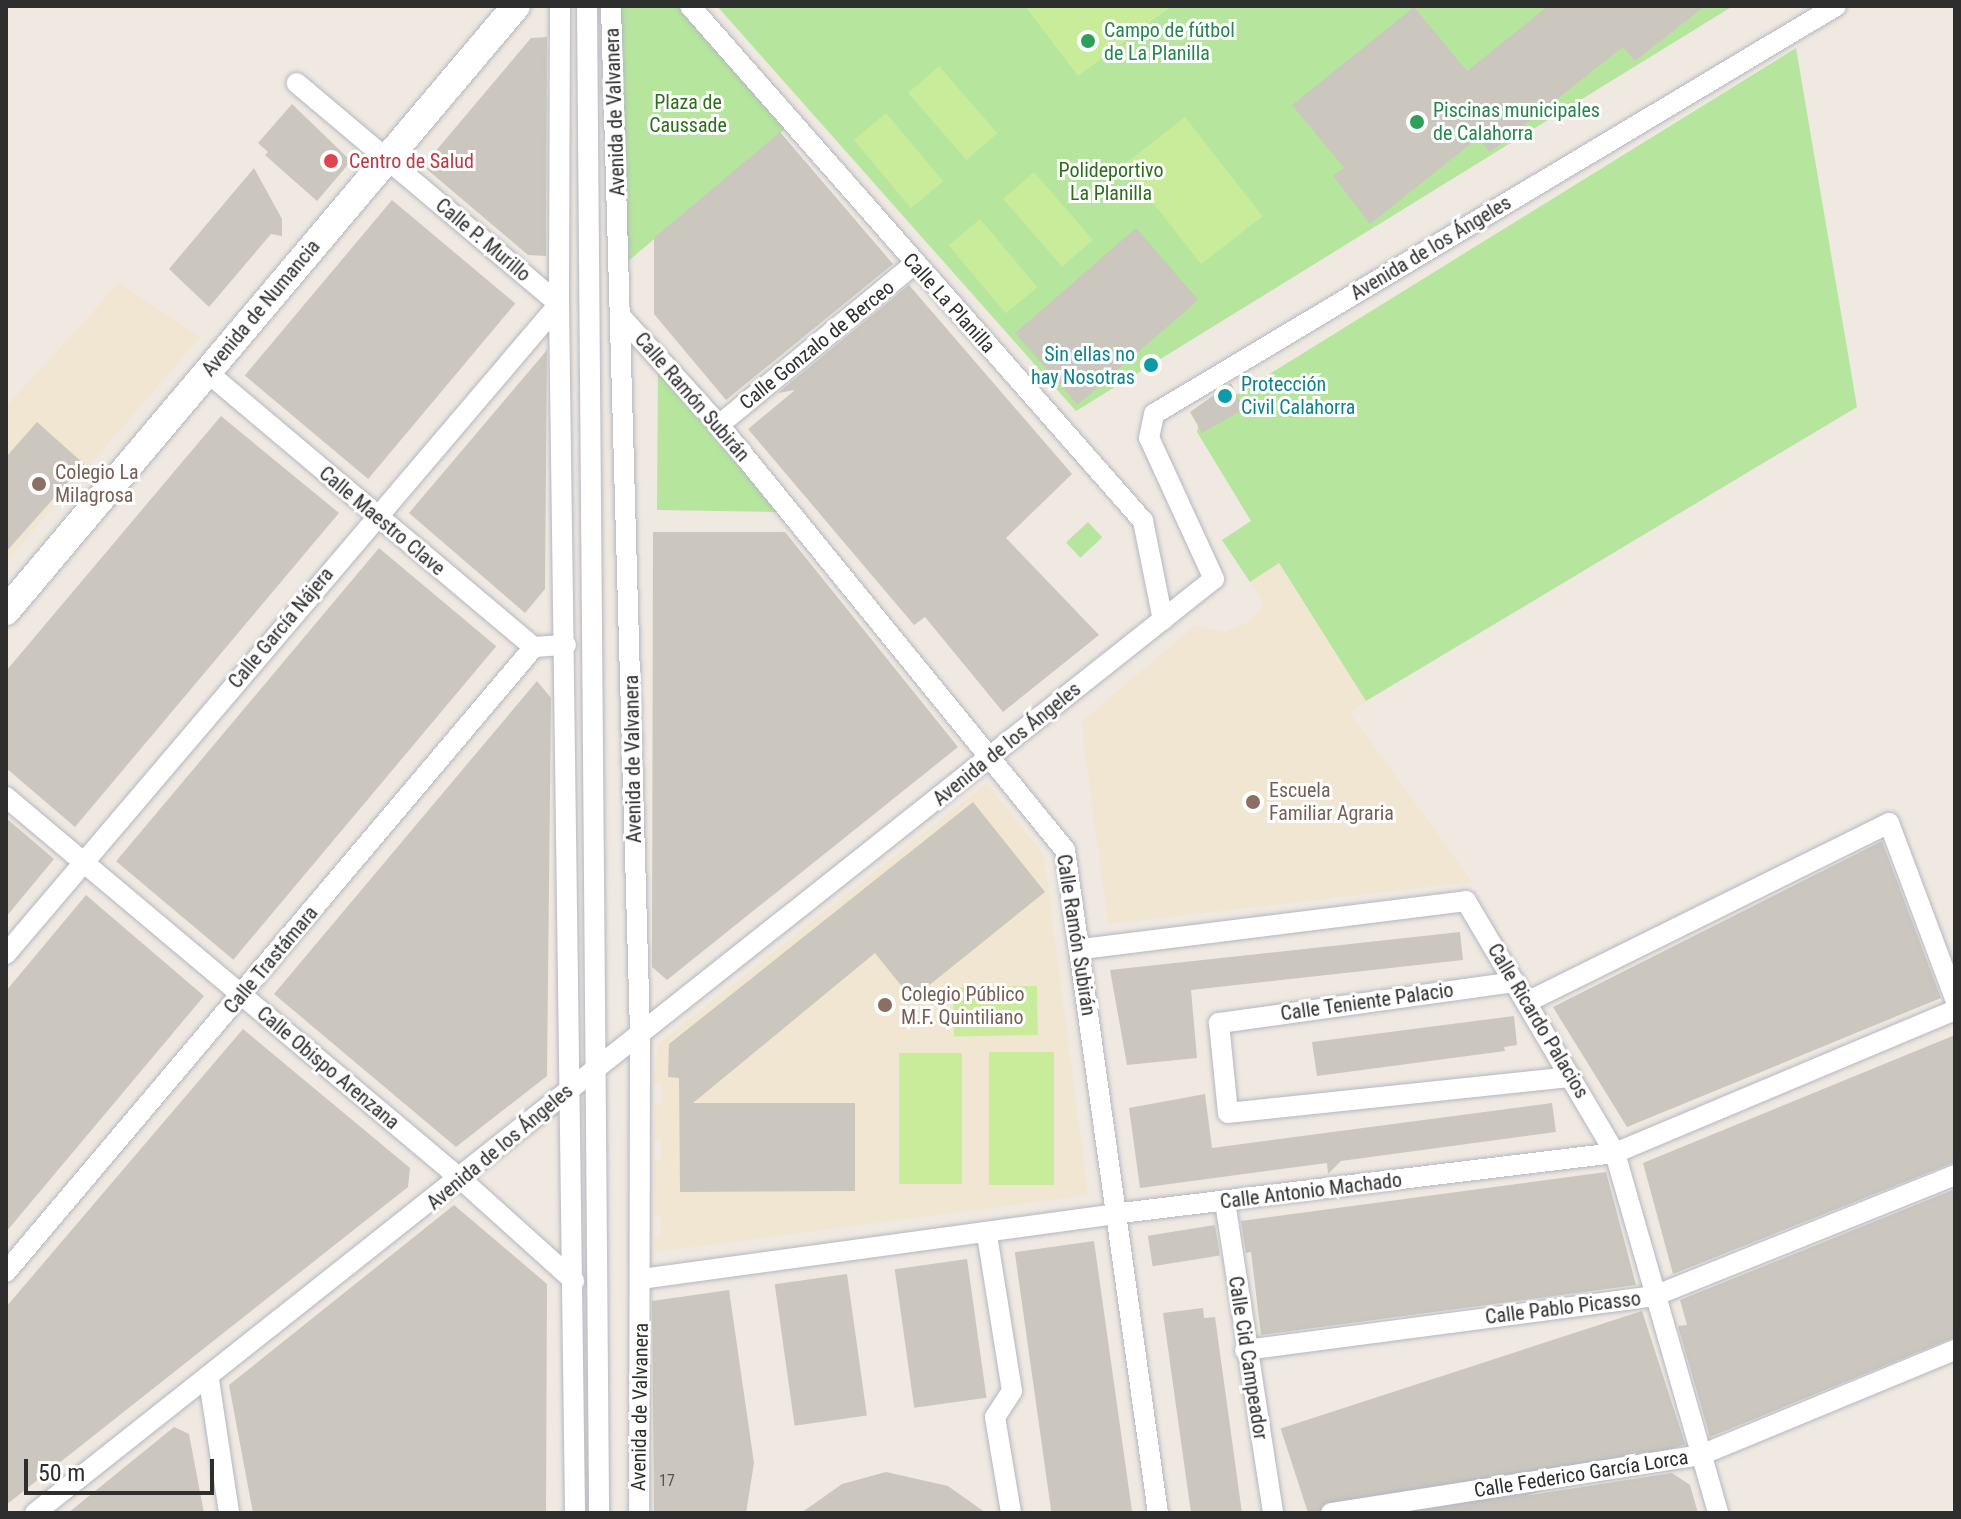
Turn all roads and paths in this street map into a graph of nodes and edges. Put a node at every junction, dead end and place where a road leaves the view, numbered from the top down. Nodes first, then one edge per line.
1 (516, 6) edge
2 (560, 6) edge
3 (587, 6) edge
4 (611, 6) edge
5 (690, 6) edge
6 (1836, 6) edge
7 (297, 83) dead end
8 (388, 159) junction
9 (914, 264) junction
10 (559, 304) junction
11 (623, 319) junction
12 (207, 372) junction
13 (719, 425) junction
14 (375, 516) junction
15 (6, 611) edge
16 (1163, 620) junction
17 (566, 645) junction
18 (534, 647) junction
19 (994, 757) junction
20 (6, 797) edge
21 (86, 861) junction
22 (1082, 949) junction
23 (6, 954) edge
24 (1515, 982) junction
25 (241, 996) junction
26 (1955, 999) edge
27 (1527, 1002) junction
28 (1955, 1010) edge
29 (640, 1033) junction
30 (599, 1065) junction
31 (1571, 1077) junction
32 (569, 1089) junction
33 (1615, 1153) junction
34 (1955, 1175) edge
35 (462, 1180) junction
36 (1225, 1202) junction
37 (1113, 1214) junction
38 (987, 1235) junction
39 (6, 1272) edge
40 (641, 1279) junction
41 (574, 1281) junction
42 (1654, 1296) junction
43 (1245, 1350) junction
44 (1955, 1350) edge
45 (209, 1380) junction
46 (1701, 1455) junction
47 (35, 1513) edge
48 (229, 1513) edge
49 (575, 1513) edge
50 (599, 1513) edge
51 (639, 1513) edge
52 (1011, 1513) edge
53 (1158, 1513) edge
54 (1273, 1513) edge
55 (1331, 1513) edge
56 (1718, 1513) edge

1 - 8 street, Avenida de Numancia
2 - 10 street
3 - 30 street, Avenida de Valvanera
4 - 11 street, Avenida de Valvanera
5 - 9 street, Calle La Planilla
6 - 16 street, Avenida de los Ángeles
7 - 8 street, Calle P. Murillo
8 - 10 street, Calle P. Murillo
8 - 12 street, Avenida de Numancia
9 - 13 street, Calle Gonzalo de Berceo
9 - 16 street, Calle La Planilla
10 - 14 street, Calle García Nájera
10 - 17 street
11 - 13 street, Calle Ramón Subirán
11 - 29 street, Avenida de Valvanera
12 - 14 street, Calle Maestro Clave
12 - 15 street, Avenida de Numancia
13 - 19 street, Calle Ramón Subirán
14 - 18 street, Calle Maestro Clave
14 - 21 street, Calle García Nájera
16 - 19 street, Avenida de los Ángeles
17 - 18 street
17 - 32 street
18 - 25 street, Calle Trastámara
19 - 22 street, Calle Ramón Subirán
19 - 29 street, Avenida de los Ángeles
20 - 21 street, Calle Obispo Arenzana
21 - 23 street, Calle García Nájera
21 - 25 street, Calle Obispo Arenzana
22 - 24 street, Calle Ricardo Palacios
22 - 37 street, Calle Ramón Subirán
24 - 27 street, Calle Ricardo Palacios
24 - 31 street, Calle Teniente Palacio
25 - 35 street, Calle Obispo Arenzana
25 - 39 street, Calle Trastámara
26 - 27 street
27 - 31 street, Calle Ricardo Palacios
28 - 33 street, Calle Antonio Machado
29 - 30 street, Avenida de los Ángeles
29 - 40 street, Avenida de Valvanera
30 - 32 street, Avenida de los Ángeles
30 - 50 street, Avenida de Valvanera
31 - 33 street, Calle Ricardo Palacios
32 - 35 street, Avenida de los Ángeles
32 - 41 street
33 - 36 street, Calle Antonio Machado
33 - 42 street, Calle Ricardo Palacios
34 - 42 street, Calle Pablo Picasso
35 - 41 street, Calle Obispo Arenzana
35 - 45 street, Avenida de los Ángeles
36 - 37 street, Calle Antonio Machado
36 - 43 street, Calle Cid Campeador
37 - 38 street, Calle Antonio Machado
37 - 53 street, Calle Ramón Subirán
38 - 40 street, Calle Antonio Machado
38 - 52 street
40 - 51 street, Avenida de Valvanera
41 - 49 street
42 - 43 street, Calle Pablo Picasso
42 - 46 street, Calle Ricardo Palacios
43 - 54 street, Calle Cid Campeador
44 - 46 street, Calle Federico García Lorca
45 - 47 street, Avenida de los Ángeles
45 - 48 street
46 - 55 street, Calle Federico García Lorca
46 - 56 street, Calle Ricardo Palacios

